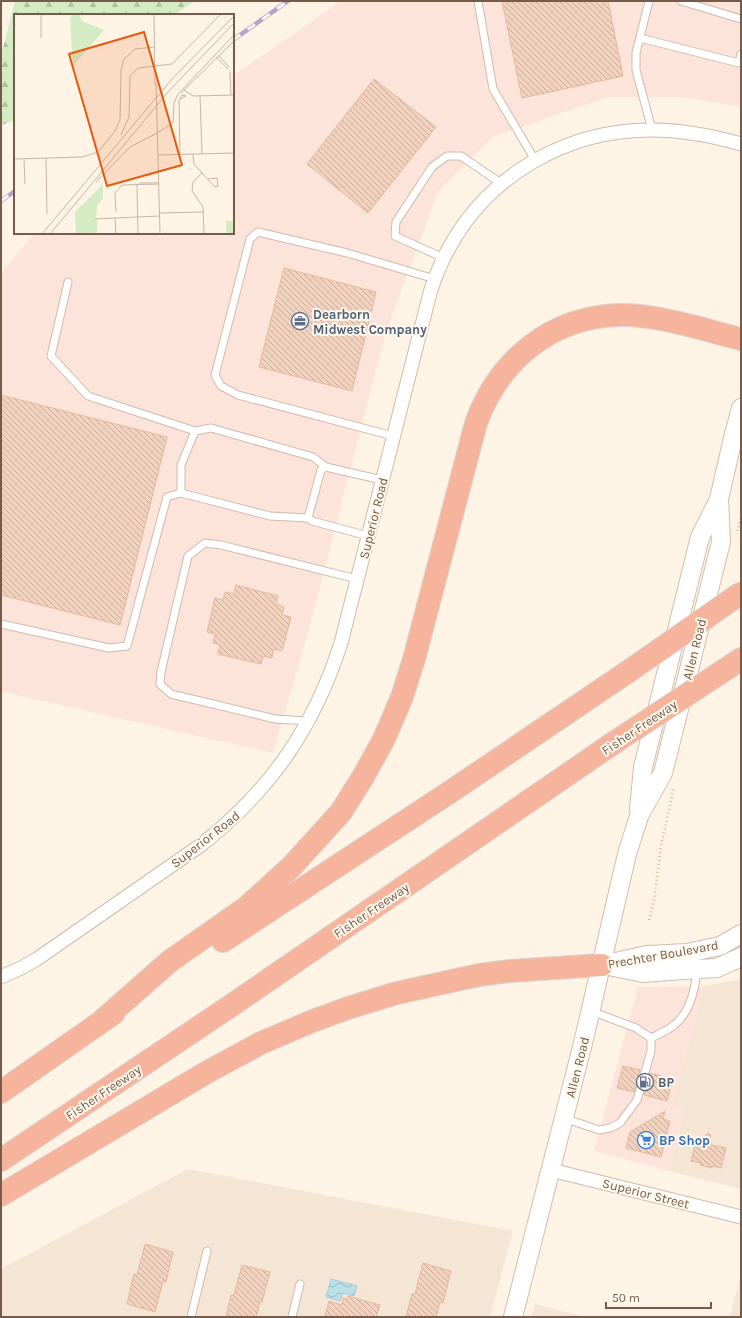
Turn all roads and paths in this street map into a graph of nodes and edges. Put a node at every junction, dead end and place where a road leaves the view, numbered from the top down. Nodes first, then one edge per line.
1 (478, 1) edge
2 (649, 1) edge
3 (681, 1) edge
4 (741, 19) edge
5 (640, 38) junction
6 (741, 54) edge
7 (652, 130) junction
8 (741, 144) edge
9 (536, 160) junction
10 (502, 184) junction
11 (444, 258) junction
12 (435, 279) junction
13 (68, 282) dead end
14 (741, 339) edge
15 (741, 408) edge
16 (194, 431) junction
17 (393, 436) junction
18 (326, 467) junction
19 (382, 480) junction
20 (181, 493) junction
21 (308, 518) junction
22 (368, 536) junction
23 (357, 579) junction
24 (741, 593) edge
25 (1, 624) edge
26 (733, 664) edge
27 (308, 721) junction
28 (741, 934) edge
29 (741, 957) edge
30 (602, 964) junction
31 (697, 969) junction
32 (1, 977) edge
33 (591, 1011) junction
34 (103, 1020) junction
35 (651, 1038) junction
36 (1, 1092) edge
37 (564, 1118) junction
38 (1, 1160) edge
39 (551, 1170) junction
40 (1, 1195) edge
41 (741, 1217) edge
42 (207, 1251) dead end
43 (300, 1284) dead end
44 (191, 1317) edge
45 (292, 1317) edge
46 (513, 1317) edge

1 - 9 lane
2 - 5 lane
3 - 4 lane
5 - 6 lane
5 - 7 lane
7 - 8 street, Superior Road
7 - 9 street, Superior Road
9 - 10 street, Superior Road
10 - 11 street, Superior Road
10 - 11 lane
11 - 12 street, Superior Road
12 - 17 street, Superior Road
12 - 17 lane
13 - 16 lane
14 - 34 highway
15 - 30 main road, Allen Road
16 - 18 lane
16 - 20 lane
17 - 19 street, Superior Road
18 - 19 lane
18 - 21 lane
19 - 22 street, Superior Road
20 - 21 lane
20 - 25 lane
21 - 22 lane
22 - 23 street, Superior Road
23 - 27 street, Superior Road
23 - 27 lane
24 - 34 highway, bridge
26 - 38 highway, Fisher Freeway, bridge
27 - 32 street, Superior Road
28 - 30 main road, Prechter Boulevard
29 - 31 main road, Prechter Boulevard
30 - 31 main road, Prechter Boulevard
30 - 33 main road, Allen Road
30 - 40 highway
31 - 35 lane
33 - 35 lane
33 - 37 main road, Allen Road
34 - 36 highway
35 - 37 lane
37 - 39 main road, Allen Road
39 - 41 street, Superior Street
39 - 46 main road, Allen Road
42 - 44 lane
43 - 45 lane

